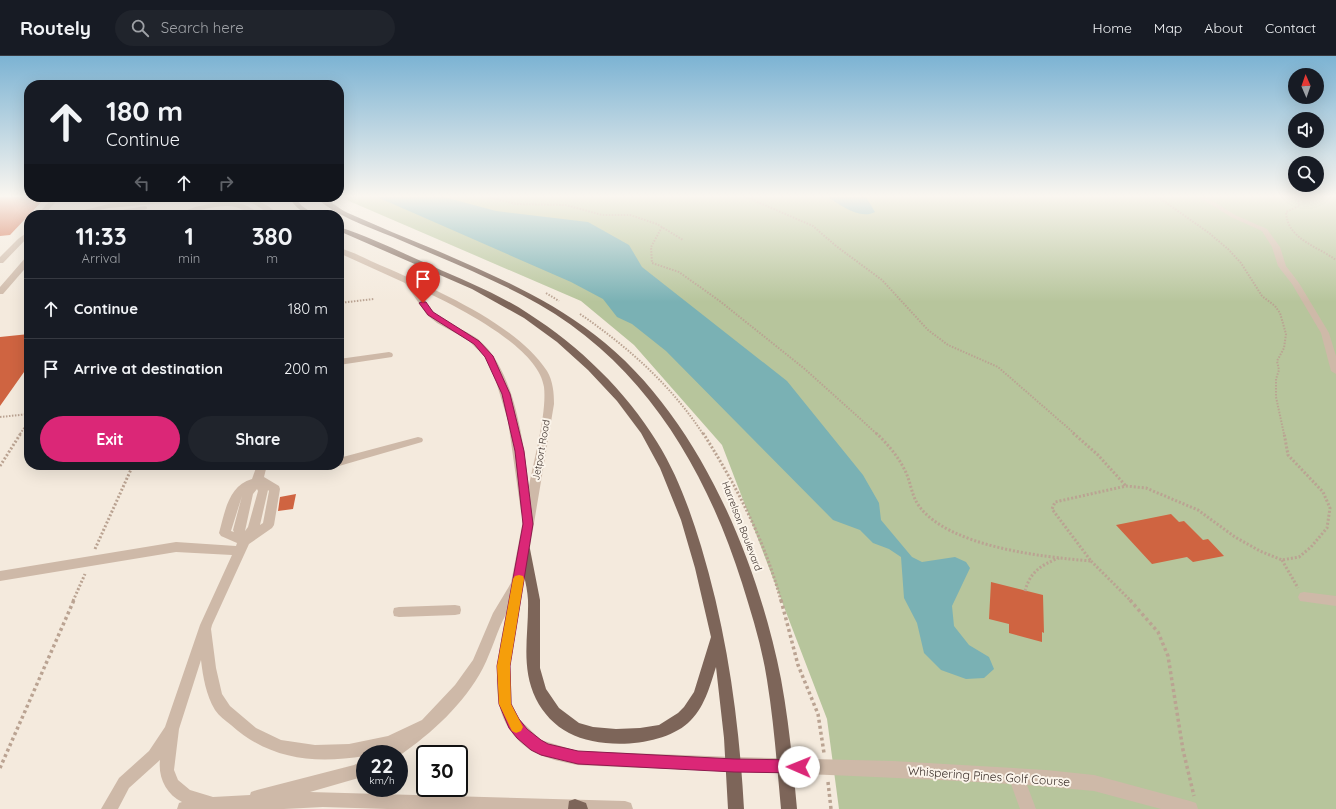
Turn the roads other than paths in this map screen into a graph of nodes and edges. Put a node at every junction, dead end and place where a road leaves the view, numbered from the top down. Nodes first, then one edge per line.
1 (346, 232) edge
2 (387, 232) edge
3 (1266, 232) edge
4 (24, 237) edge
5 (344, 252) edge
6 (0, 261) edge
7 (24, 265) edge
8 (409, 282) junction
9 (0, 292) edge
10 (389, 356) dead end
11 (344, 361) edge
12 (1336, 371) edge
13 (418, 440) dead end
14 (344, 461) edge
15 (261, 470) edge
16 (258, 479) junction
17 (528, 524) junction
18 (241, 546) junction
19 (524, 549) junction
20 (0, 576) edge
21 (519, 578) junction
22 (1304, 597) road end
23 (1336, 601) edge
24 (455, 610) dead end
25 (398, 612) dead end
26 (206, 625) junction
27 (718, 634) junction
28 (423, 728) junction
29 (172, 729) junction
30 (402, 745) edge
31 (734, 765) junction
32 (785, 766) junction
33 (356, 772) edge
34 (1016, 776) junction
35 (213, 805) junction
36 (1193, 805) edge
37 (232, 806) edge
38 (577, 808) edge
39 (109, 809) edge
40 (185, 809) edge
41 (625, 809) edge
42 (736, 809) edge
43 (789, 809) edge
44 (1028, 809) edge

1 - 27 main road
2 - 32 main road, Harrelson Boulevard
3 - 12 street
4 - 6 street
5 - 8 street, Jetport Road
7 - 9 street
8 - 17 street
8 - 17 street, Jetport Road
10 - 11 street
13 - 14 street
15 - 16 street
16 - 18 street
16 - 18 street
17 - 19 street, Jetport Road
18 - 20 street
18 - 26 street
19 - 21 street, Jetport Road
19 - 27 main road
21 - 28 street
21 - 31 street, Jetport Road
22 - 23 street
24 - 25 street
26 - 28 street
26 - 29 street
27 - 31 main road
28 - 30 street
29 - 35 street
29 - 39 street
31 - 32 street, Jetport Road
31 - 42 main road
32 - 34 street, Whispering Pines Golf Course
32 - 43 main road, Harrelson Boulevard
33 - 37 street
34 - 36 street, Whispering Pines Golf Course
34 - 44 street
35 - 37 street
35 - 40 street
37 - 38 street
38 - 41 street

